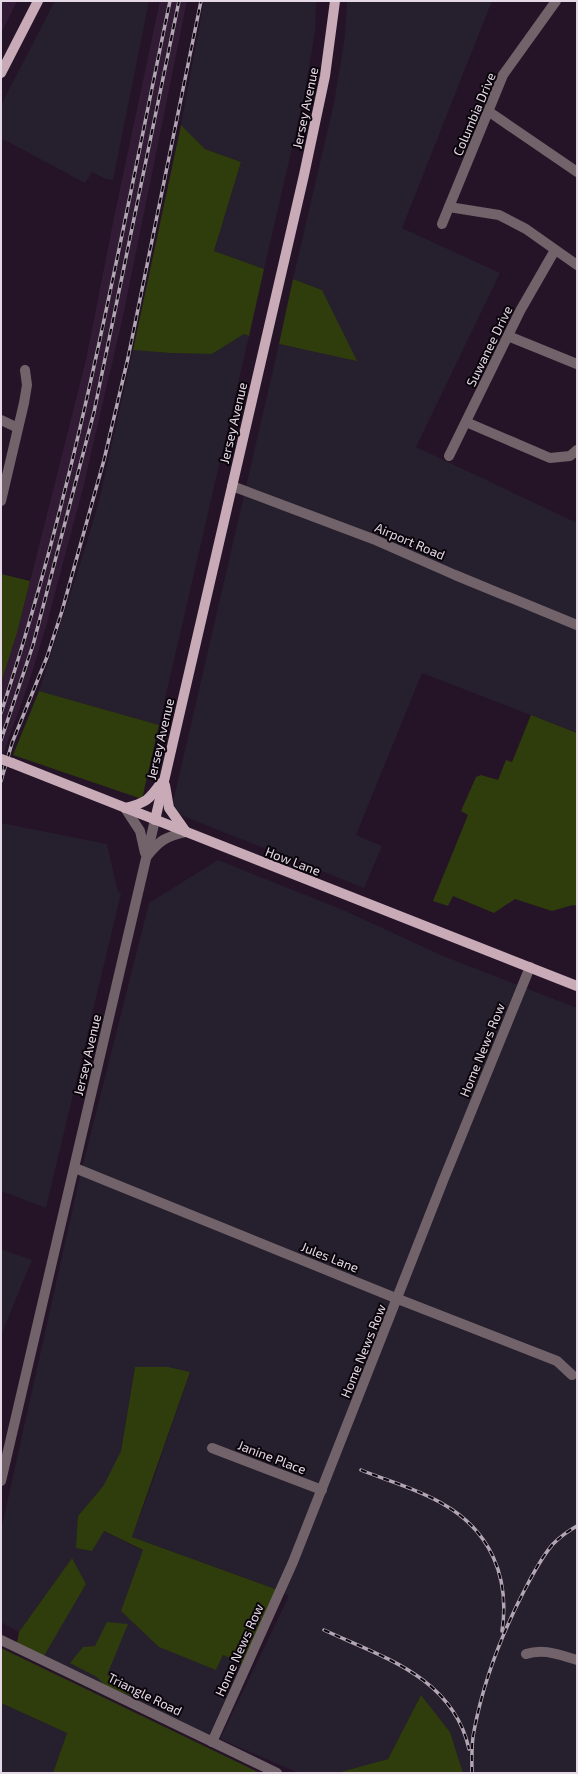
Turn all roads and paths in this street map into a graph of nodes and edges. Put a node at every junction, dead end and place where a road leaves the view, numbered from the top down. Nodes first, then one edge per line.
1 (38, 1) edge
2 (335, 1) edge
3 (556, 1) edge
4 (1, 73) edge
5 (488, 111) junction
6 (577, 172) edge
7 (449, 207) junction
8 (442, 224) dead end
9 (555, 250) junction
10 (577, 265) edge
11 (508, 336) junction
12 (577, 364) edge
13 (25, 370) dead end
14 (1, 420) edge
15 (466, 422) junction
16 (18, 428) junction
17 (577, 450) edge
18 (449, 456) dead end
19 (232, 486) junction
20 (1, 501) edge
21 (577, 625) edge
22 (1, 759) edge
23 (164, 778) junction
24 (126, 808) junction
25 (155, 820) junction
26 (186, 832) junction
27 (146, 858) junction
28 (530, 967) junction
29 (577, 986) edge
30 (75, 1168) junction
31 (398, 1299) junction
32 (572, 1375) dead end
33 (212, 1448) dead end
34 (1, 1481) edge
35 (322, 1490) junction
36 (1, 1640) edge
37 (526, 1654) dead end
38 (577, 1660) edge
39 (212, 1742) junction
40 (277, 1773) edge

1 - 4 main road
2 - 19 main road, Jersey Avenue
3 - 5 street, Columbia Drive
5 - 6 street
5 - 7 street, Columbia Drive
7 - 8 street, Columbia Drive
7 - 9 street
9 - 10 street
9 - 11 street, Suwanee Drive
11 - 12 street
11 - 15 street, Suwanee Drive
13 - 16 street
14 - 16 street
15 - 17 street
15 - 18 street, Suwanee Drive
16 - 20 street
19 - 21 street, Airport Road
19 - 23 main road, Jersey Avenue
22 - 24 main road, How Lane, bridge
23 - 24 main road
23 - 25 main road, Jersey Avenue
23 - 26 main road
24 - 25 main road, How Lane
24 - 27 street
25 - 26 main road, How Lane
25 - 27 street, Jersey Avenue
26 - 27 street
26 - 28 main road, How Lane
27 - 30 street, Jersey Avenue
28 - 29 main road, How Lane
28 - 31 street, Home News Row
30 - 31 street, Jules Lane
30 - 34 street, Jersey Avenue
31 - 32 street, Jules Lane
31 - 35 street, Home News Row
33 - 35 street, Janine Place
35 - 39 street, Home News Row
36 - 39 street, Triangle Road
37 - 38 street
39 - 40 street, Triangle Road

